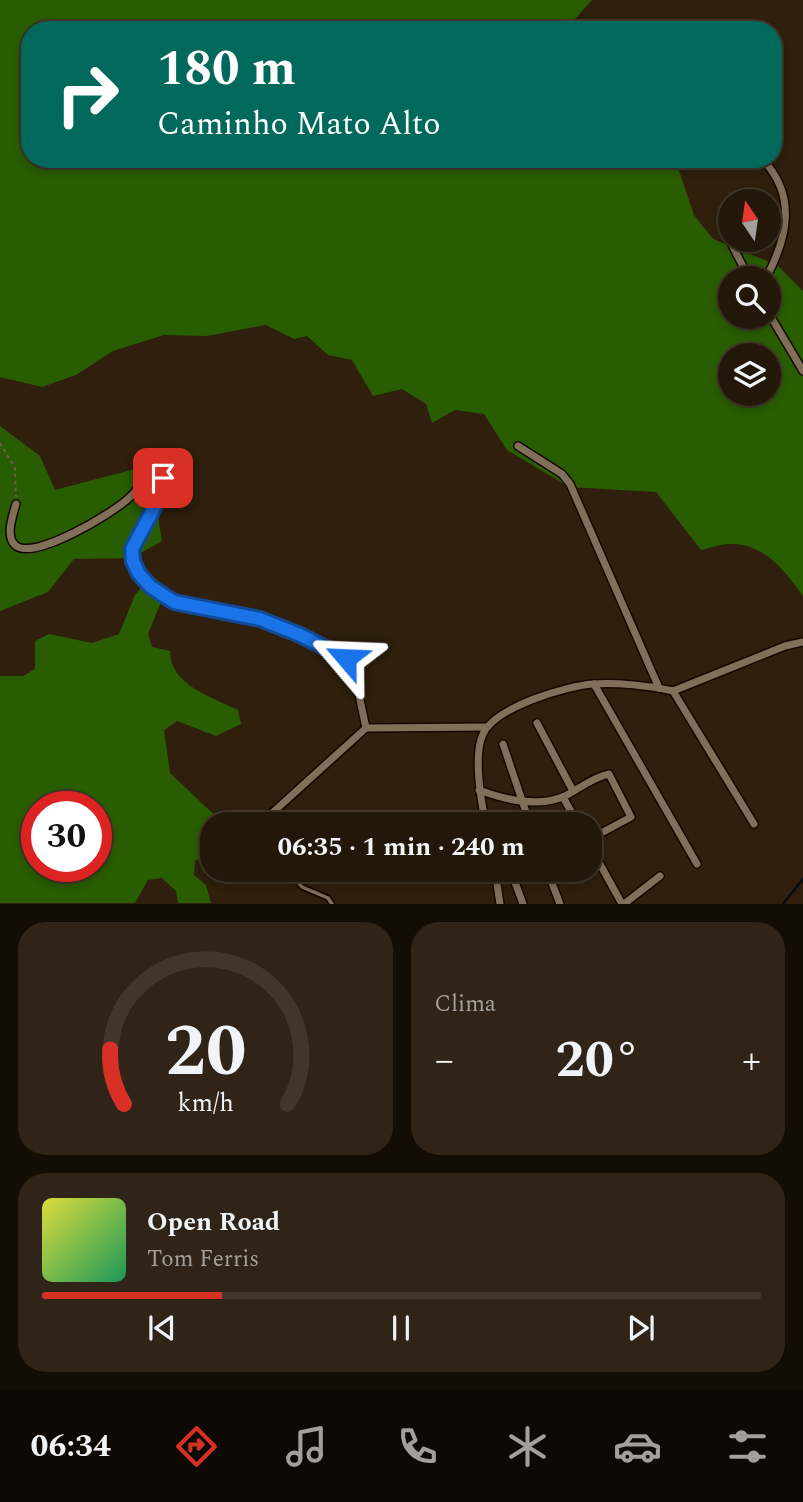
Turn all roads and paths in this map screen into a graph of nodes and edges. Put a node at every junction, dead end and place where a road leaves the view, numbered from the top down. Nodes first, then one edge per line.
1 (770, 168) edge
2 (771, 266) edge
3 (778, 329) edge
4 (803, 371) edge
5 (0, 443) edge
6 (518, 446) dead end
7 (16, 504) joint
8 (803, 642) edge
9 (594, 684) junction
10 (659, 688) junction
11 (673, 691) junction
12 (537, 723) dead end
13 (487, 727) junction
14 (366, 729) junction
15 (503, 744) dead end
16 (479, 790) junction
17 (573, 791) junction
18 (563, 797) junction
19 (521, 801) junction
20 (273, 812) edge
21 (484, 812) edge
22 (525, 812) edge
23 (571, 812) edge
24 (754, 824) dead end
25 (602, 833) edge
26 (697, 864) dead end
27 (602, 867) edge
28 (660, 876) dead end
29 (298, 882) edge
30 (498, 882) edge
31 (515, 882) edge
32 (552, 882) edge
33 (498, 903) edge
34 (332, 904) edge
35 (523, 904) edge
36 (560, 904) edge
37 (623, 904) edge

1 - 2 street
3 - 4 street
5 - 7 path
6 - 10 street
7 - 14 street
8 - 11 street
9 - 10 street
9 - 13 street
9 - 26 street
10 - 11 street
11 - 24 street
12 - 17 street
13 - 14 street
13 - 16 street
14 - 20 street
15 - 19 street
16 - 19 street
16 - 21 street
17 - 18 street
17 - 25 street
18 - 19 street
18 - 23 street
19 - 22 street
27 - 37 street
28 - 37 street
29 - 34 lane
30 - 33 street
31 - 35 street
32 - 36 street

